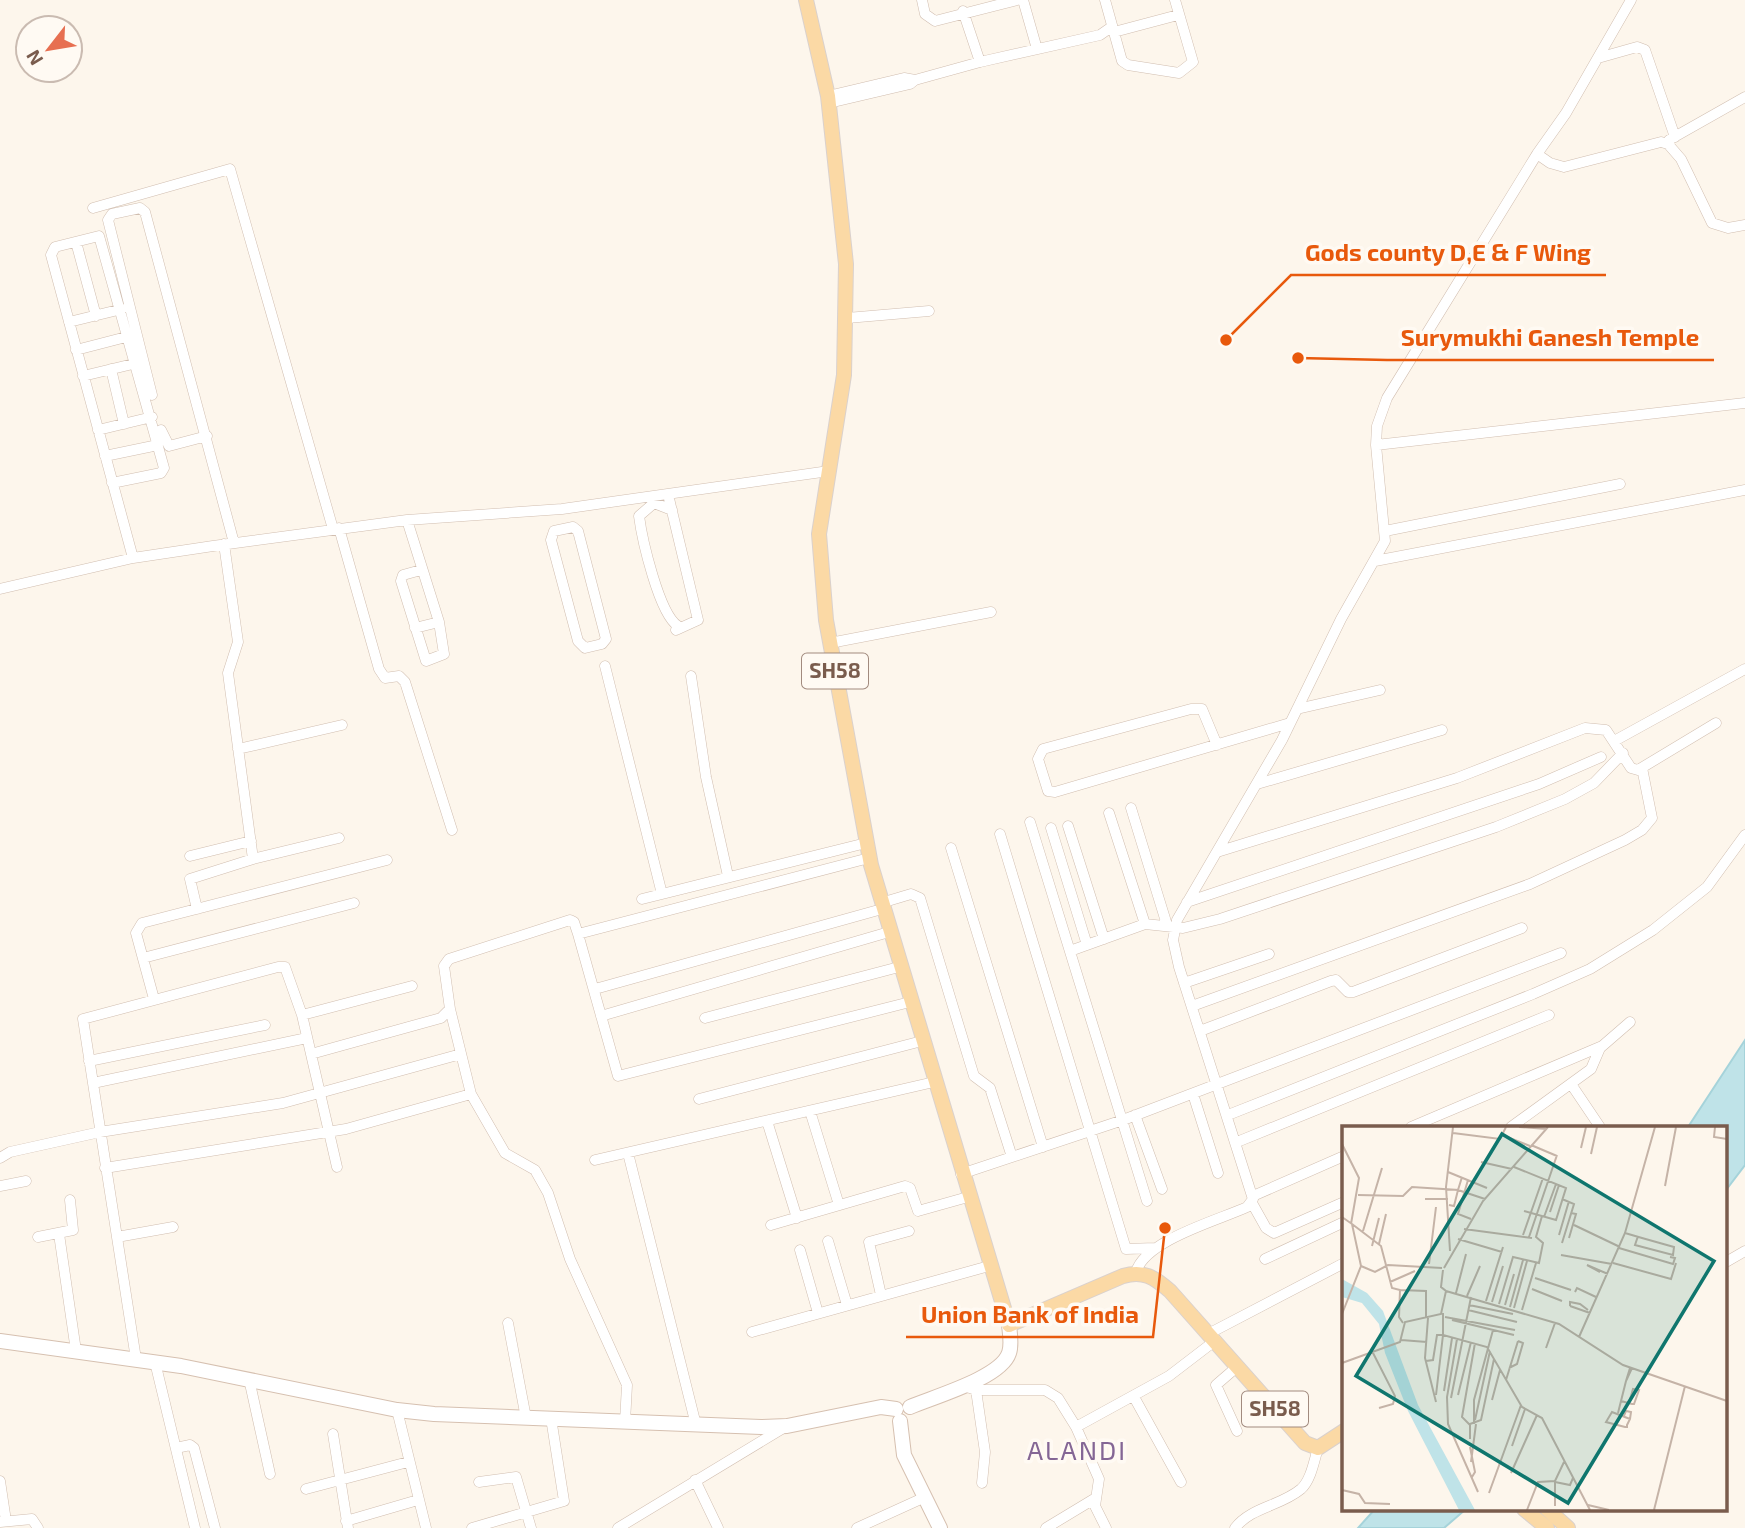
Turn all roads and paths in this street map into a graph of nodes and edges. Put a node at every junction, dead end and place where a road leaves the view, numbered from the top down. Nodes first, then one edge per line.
1 (806, 0) edge
2 (922, 0) edge
3 (1017, 0) edge
4 (1023, 0) edge
5 (1105, 0) edge
6 (1175, 0) edge
7 (1628, 2) edge
8 (964, 12) junction
9 (1178, 15) junction
10 (1112, 30) junction
11 (1037, 49) junction
12 (1598, 58) junction
13 (980, 62) junction
14 (1745, 97) edge
15 (829, 99) junction
16 (1675, 137) junction
17 (1665, 143) junction
18 (1537, 154) junction
19 (93, 208) dead end
20 (1745, 225) edge
21 (76, 242) junction
22 (122, 309) junction
23 (929, 312) dead end
24 (96, 316) junction
25 (847, 318) junction
26 (69, 322) junction
27 (130, 336) junction
28 (76, 350) junction
29 (137, 363) junction
30 (111, 369) junction
31 (83, 376) junction
32 (1745, 403) edge
33 (152, 417) junction
34 (124, 424) junction
35 (98, 430) junction
36 (206, 436) junction
37 (158, 445) junction
38 (1376, 445) junction
39 (105, 456) junction
40 (829, 471) junction
41 (113, 483) junction
42 (1620, 484) dead end
43 (1745, 490) edge
44 (668, 494) junction
45 (558, 510) junction
46 (672, 510) junction
47 (407, 520) junction
48 (336, 529) junction
49 (561, 529) junction
50 (1385, 531) junction
51 (229, 544) junction
52 (133, 558) junction
53 (1375, 561) junction
54 (421, 570) junction
55 (0, 589) edge
56 (991, 612) dead end
57 (439, 622) junction
58 (415, 628) junction
59 (830, 643) junction
60 (605, 666) dead end
61 (1745, 669) edge
62 (691, 676) dead end
63 (1380, 690) dead end
64 (1297, 709) junction
65 (1290, 723) junction
66 (1716, 723) dead end
67 (342, 725) dead end
68 (1442, 730) dead end
69 (1616, 740) junction
70 (1217, 745) junction
71 (238, 749) junction
72 (1623, 753) junction
73 (1601, 757) dead end
74 (1642, 768) junction
75 (1257, 784) junction
76 (1131, 808) dead end
77 (1109, 813) dead end
78 (1030, 822) dead end
79 (1068, 826) dead end
80 (1051, 828) dead end
81 (452, 830) dead end
82 (1000, 834) dead end
83 (1745, 835) edge
84 (339, 838) dead end
85 (251, 841) junction
86 (866, 843) junction
87 (951, 848) dead end
88 (1217, 852) junction
89 (190, 856) dead end
90 (869, 858) junction
91 (253, 859) junction
92 (387, 860) dead end
93 (728, 876) junction
94 (662, 894) junction
95 (642, 899) dead end
96 (1188, 902) junction
97 (354, 903) dead end
98 (881, 906) junction
99 (197, 909) junction
100 (1145, 924) junction
101 (1171, 926) junction
102 (1522, 928) dead end
103 (889, 932) junction
104 (578, 934) junction
105 (1104, 939) junction
106 (1087, 945) junction
107 (1070, 951) junction
108 (1561, 953) dead end
109 (1269, 954) dead end
110 (143, 958) junction
111 (899, 967) junction
112 (1184, 983) junction
113 (412, 986) dead end
114 (595, 989) junction
115 (154, 999) junction
116 (910, 1002) junction
117 (1192, 1006) junction
118 (450, 1009) junction
119 (302, 1015) junction
120 (1549, 1015) dead end
121 (601, 1016) junction
122 (705, 1018) dead end
123 (1630, 1022) dead end
124 (265, 1025) dead end
125 (1200, 1031) junction
126 (307, 1038) junction
127 (922, 1041) junction
128 (1602, 1046) junction
129 (311, 1054) junction
130 (461, 1054) junction
131 (89, 1061) junction
132 (934, 1082) junction
133 (93, 1083) junction
134 (1571, 1084) junction
135 (1218, 1085) junction
136 (321, 1094) junction
137 (471, 1094) junction
138 (1193, 1094) junction
139 (699, 1099) dead end
140 (810, 1111) junction
141 (1135, 1115) junction
142 (1228, 1115) junction
143 (1123, 1120) junction
144 (767, 1121) junction
145 (1413, 1126) edge
146 (1512, 1126) edge
147 (1599, 1126) edge
148 (330, 1131) junction
149 (100, 1132) junction
150 (1088, 1132) junction
151 (1237, 1142) junction
152 (1043, 1147) junction
153 (628, 1153) junction
154 (1012, 1157) junction
155 (1342, 1157) edge
156 (0, 1158) edge
157 (595, 1160) dead end
158 (337, 1167) dead end
159 (106, 1168) junction
160 (1218, 1173) dead end
161 (961, 1174) junction
162 (26, 1181) dead end
163 (0, 1186) edge
164 (1162, 1189) dead end
165 (968, 1197) junction
166 (1253, 1199) junction
167 (69, 1200) dead end
168 (1147, 1201) dead end
169 (1342, 1203) edge
170 (839, 1205) junction
171 (797, 1218) junction
172 (1342, 1223) edge
173 (771, 1225) dead end
174 (173, 1227) dead end
175 (909, 1231) dead end
176 (59, 1234) junction
177 (38, 1237) dead end
178 (117, 1237) junction
179 (828, 1241) dead end
180 (1155, 1248) junction
181 (800, 1250) dead end
182 (1745, 1251) edge
183 (1265, 1259) dead end
184 (1728, 1261) edge
185 (1342, 1264) edge
186 (989, 1266) junction
187 (1136, 1272) junction
188 (881, 1295) junction
189 (846, 1305) junction
190 (818, 1313) junction
191 (508, 1323) dead end
192 (1009, 1325) junction
193 (752, 1332) dead end
194 (1213, 1337) junction
195 (0, 1341) edge
196 (76, 1352) junction
197 (136, 1359) junction
198 (155, 1362) junction
199 (1238, 1366) junction
200 (249, 1379) junction
201 (971, 1389) junction
202 (1134, 1397) junction
203 (397, 1410) junction
204 (902, 1412) junction
205 (526, 1418) junction
206 (551, 1418) junction
207 (625, 1422) junction
208 (696, 1425) junction
209 (787, 1426) junction
210 (1076, 1427) junction
211 (1237, 1431) dead end
212 (1342, 1432) edge
213 (333, 1434) dead end
214 (176, 1448) junction
215 (1318, 1448) junction
216 (408, 1462) junction
217 (270, 1474) dead end
218 (340, 1480) junction
219 (695, 1480) junction
220 (0, 1481) edge
221 (479, 1482) dead end
222 (1181, 1482) dead end
223 (982, 1483) dead end
224 (204, 1487) junction
225 (306, 1489) dead end
226 (187, 1491) junction
227 (923, 1498) junction
228 (1094, 1499) junction
229 (418, 1500) junction
230 (1526, 1510) edge
231 (526, 1513) junction
232 (3, 1522) edge
233 (1555, 1522) edge
234 (347, 1524) edge
235 (38, 1528) edge
236 (195, 1528) edge
237 (215, 1528) edge
238 (426, 1528) edge
239 (472, 1528) edge
240 (531, 1528) edge
241 (618, 1528) edge
242 (718, 1528) edge
243 (858, 1528) edge
244 (940, 1528) edge
245 (1045, 1528) edge
246 (1106, 1528) edge
247 (1235, 1528) edge

1 - 15 main road, SH58
2 - 8 street
3 - 8 street
4 - 11 street
5 - 10 street
6 - 9 street
7 - 12 street
8 - 13 street
9 - 10 street
9 - 10 street
10 - 11 street
11 - 13 street
12 - 16 street
12 - 18 street
13 - 15 street
14 - 16 street
15 - 25 main road, SH58
16 - 17 street
17 - 18 street
17 - 20 street
18 - 38 street
19 - 48 street
21 - 22 street
21 - 24 street
21 - 26 street
22 - 24 street
22 - 27 street
23 - 25 street
24 - 26 street
25 - 40 main road, SH58
26 - 28 street
27 - 28 street
27 - 29 street
28 - 31 street
29 - 30 street
29 - 33 street
30 - 31 street
30 - 34 street
31 - 35 street
32 - 38 street
33 - 34 street
33 - 37 street
34 - 35 street
35 - 39 street
36 - 36 street
36 - 51 street
37 - 39 street
37 - 41 street
38 - 50 street
39 - 41 street
40 - 44 street
40 - 59 main road, SH58
41 - 52 street
42 - 50 street
43 - 53 street
44 - 45 street
44 - 46 street
45 - 47 street
45 - 49 street
46 - 46 street
47 - 48 street
47 - 54 street
48 - 51 street
48 - 81 street
49 - 49 street
50 - 53 street
51 - 52 street
51 - 71 street
52 - 55 street
53 - 64 street
54 - 57 street
54 - 58 street
56 - 59 street
57 - 58 street
57 - 58 street
59 - 86 main road, SH58
60 - 94 street
61 - 69 street
62 - 93 street
63 - 64 street
64 - 65 street
65 - 70 street
65 - 75 street
66 - 74 street
67 - 71 street
68 - 75 street
69 - 72 street
69 - 88 street
70 - 70 street
71 - 85 street
72 - 74 street
72 - 101 street
73 - 96 street
74 - 117 street
75 - 88 street
76 - 101 street
77 - 100 street
78 - 107 street
79 - 105 street
80 - 106 street
82 - 150 street
83 - 142 street
84 - 91 street
85 - 89 street
85 - 91 street
86 - 90 main road, SH58
86 - 93 street
87 - 152 street
88 - 96 street
90 - 98 main road, SH58
90 - 104 street
91 - 99 street
92 - 99 street
93 - 94 street
94 - 95 street
96 - 101 street
97 - 110 street
98 - 103 main road, SH58
98 - 114 street
98 - 154 street
99 - 110 street
100 - 101 street
100 - 105 street
101 - 112 street
102 - 125 street
103 - 111 main road, SH58
103 - 121 street
104 - 114 street
104 - 118 street
105 - 106 street
106 - 107 street
107 - 143 street
108 - 135 street
109 - 112 street
110 - 115 street
111 - 116 main road, SH58
111 - 122 street
112 - 117 street
113 - 119 street
114 - 121 street
115 - 119 street
115 - 131 street
116 - 121 street
116 - 127 main road, SH58
117 - 125 street
118 - 129 street
118 - 130 street
119 - 126 street
120 - 151 street
123 - 128 street
124 - 131 street
125 - 135 street
126 - 129 street
126 - 133 street
127 - 132 main road, SH58
127 - 139 street
128 - 134 street
128 - 145 street
129 - 136 street
130 - 136 street
130 - 137 street
131 - 133 street
132 - 140 street
132 - 161 main road, SH58
133 - 149 street
134 - 146 street
134 - 147 street
135 - 138 street
135 - 142 street
136 - 148 street
136 - 149 street
137 - 148 street
137 - 207 street
138 - 141 street
138 - 160 street
140 - 144 street
140 - 170 street
141 - 143 street
141 - 164 street
142 - 151 street
143 - 150 street
143 - 168 street
144 - 153 street
144 - 171 street
148 - 158 street
148 - 159 street
149 - 156 street
149 - 159 street
150 - 152 street
150 - 180 street
151 - 166 street
152 - 154 street
153 - 157 street
153 - 208 street
154 - 161 street
155 - 166 street
159 - 178 street
161 - 165 main road, SH58
162 - 163 street
165 - 170 street
165 - 186 main road, SH58
166 - 169 street
166 - 180 street
167 - 176 street
170 - 171 street
171 - 173 street
172 - 183 street
174 - 178 street
175 - 188 street
176 - 177 street
176 - 196 street
178 - 197 street
179 - 189 street
180 - 187 street
181 - 190 street
182 - 184 street
185 - 194 street
186 - 188 street
186 - 192 main road, SH58
187 - 192 main road
187 - 194 main road, SH58
188 - 189 street
189 - 190 street
190 - 193 street
191 - 205 street
192 - 201 main road
194 - 199 main road, SH58
194 - 202 street
195 - 196 main road
196 - 197 main road
197 - 198 main road
198 - 200 main road
198 - 214 street
199 - 211 street
199 - 215 main road, SH58
200 - 203 main road
200 - 217 street
201 - 204 main road
201 - 210 street
201 - 223 street
202 - 210 street
202 - 222 street
203 - 205 main road
203 - 216 street
204 - 209 main road
204 - 227 main road
205 - 206 main road
206 - 207 main road
206 - 231 street
207 - 208 main road
208 - 209 main road
209 - 219 street
210 - 228 street
212 - 215 main road, SH58
213 - 218 street
214 - 224 street
214 - 226 street
215 - 247 street
216 - 218 street
216 - 229 street
218 - 225 street
218 - 234 street
219 - 241 street
219 - 242 street
220 - 232 street
221 - 231 street
224 - 226 street
224 - 237 street
226 - 236 street
227 - 243 street
227 - 244 main road
228 - 245 street
228 - 246 street
229 - 234 street
229 - 238 street
230 - 233 main road
231 - 239 street
231 - 240 street
232 - 235 street

